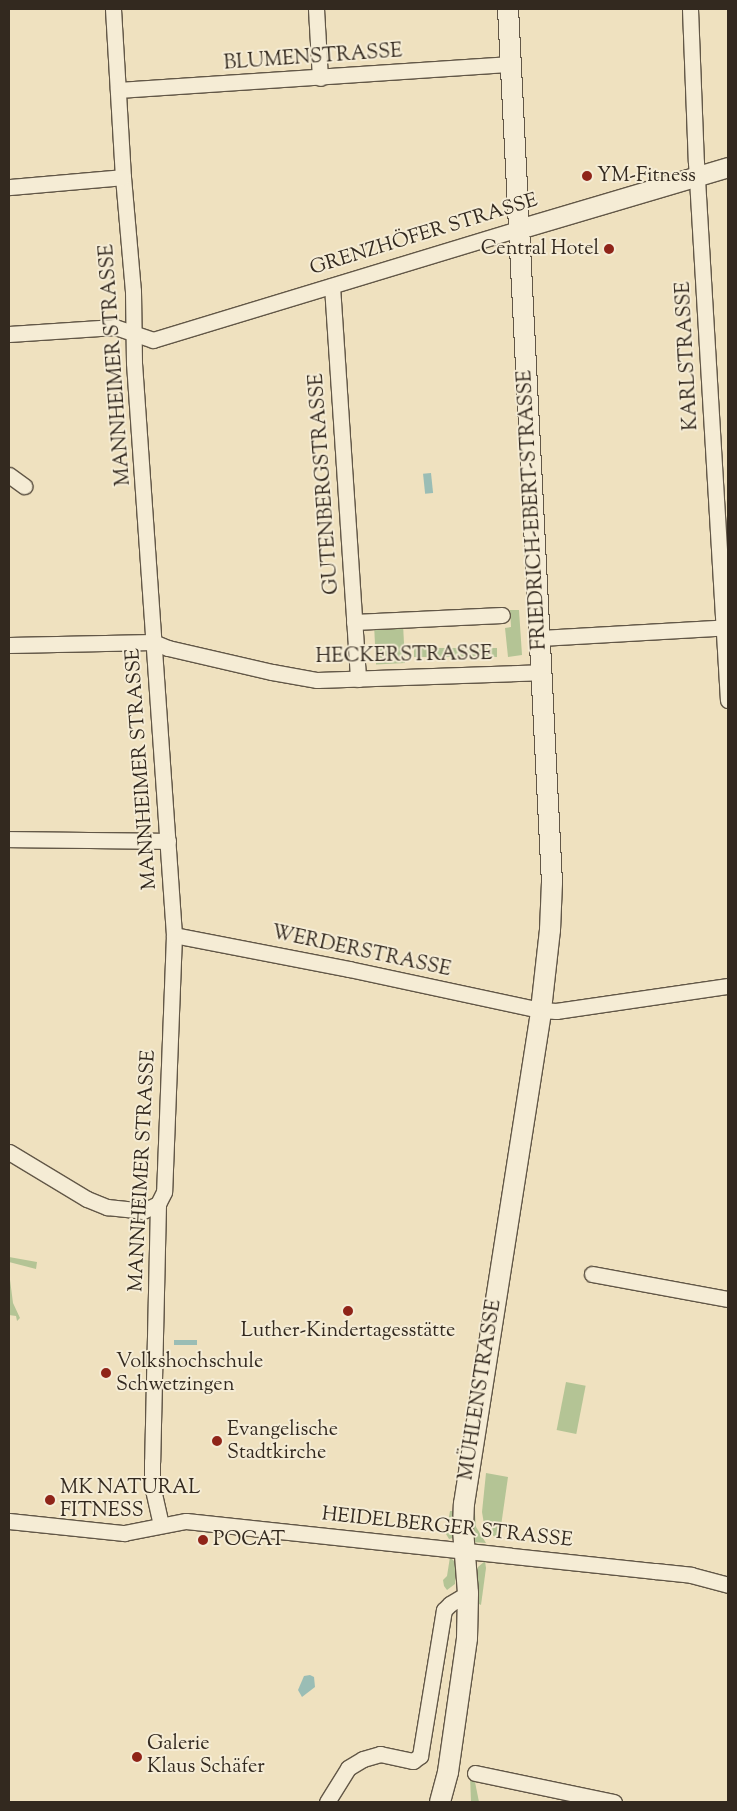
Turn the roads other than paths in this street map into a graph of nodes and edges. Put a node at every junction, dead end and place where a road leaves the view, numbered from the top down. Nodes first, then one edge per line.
1 (113, 9) edge
2 (316, 9) edge
3 (508, 9) edge
4 (690, 9) edge
5 (511, 64) junction
6 (320, 78) junction
7 (118, 90) junction
8 (728, 167) edge
9 (697, 176) junction
10 (123, 177) junction
11 (9, 186) edge
12 (519, 229) junction
13 (332, 286) junction
14 (134, 333) junction
15 (9, 334) edge
16 (9, 475) edge
17 (24, 486) dead end
18 (502, 615) dead end
19 (354, 622) junction
20 (726, 627) edge
21 (540, 638) junction
22 (153, 642) junction
23 (9, 646) edge
24 (541, 672) junction
25 (358, 679) junction
26 (728, 700) edge
27 (9, 839) edge
28 (168, 841) junction
29 (174, 935) junction
30 (728, 986) edge
31 (540, 1010) junction
32 (9, 1152) edge
33 (158, 1204) junction
34 (592, 1274) dead end
35 (728, 1299) edge
36 (9, 1521) edge
37 (161, 1526) junction
38 (464, 1550) junction
39 (728, 1585) edge
40 (468, 1594) junction
41 (448, 1772) junction
42 (476, 1772) dead end
43 (327, 1802) edge
44 (440, 1802) edge
45 (453, 1802) edge
46 (614, 1802) edge

1 - 7 street, MANNHEIMER STRASSE
2 - 6 street
3 - 5 main road, FRIEDRICH-EBERT-STRASSE
4 - 9 street, KARLSTRASSE
5 - 6 street, BLUMENSTRASSE
5 - 12 main road, FRIEDRICH-EBERT-STRASSE
6 - 7 street, BLUMENSTRASSE
7 - 10 street, MANNHEIMER STRASSE
8 - 9 street, GRENZHÖFER STRASSE
9 - 12 street, GRENZHÖFER STRASSE
9 - 20 street, KARLSTRASSE
10 - 11 street
10 - 14 street, MANNHEIMER STRASSE
12 - 13 street, GRENZHÖFER STRASSE
12 - 21 main road, FRIEDRICH-EBERT-STRASSE
13 - 14 street, GRENZHÖFER STRASSE
13 - 19 street, GUTENBERGSTRASSE
14 - 15 street, GRENZHÖFER STRASSE
14 - 22 street, MANNHEIMER STRASSE
16 - 17 street
18 - 19 street, HECKERSTRASSE
19 - 25 street, GUTENBERGSTRASSE
20 - 21 street
20 - 26 street, KARLSTRASSE
21 - 24 main road, FRIEDRICH-EBERT-STRASSE
22 - 23 street
22 - 25 street, HECKERSTRASSE
22 - 28 street, MANNHEIMER STRASSE
24 - 25 street, HECKERSTRASSE
24 - 31 main road, FRIEDRICH-EBERT-STRASSE
27 - 28 street
28 - 29 street, MANNHEIMER STRASSE
29 - 31 street, WERDERSTRASSE
29 - 33 street, MANNHEIMER STRASSE
30 - 31 street, WERDERSTRASSE
31 - 38 main road, MÜHLENSTRASSE
32 - 33 street
33 - 37 street, MANNHEIMER STRASSE
34 - 35 street
36 - 37 street, HEIDELBERGER STRASSE
37 - 38 street, HEIDELBERGER STRASSE
38 - 39 street, HEIDELBERGER STRASSE
38 - 40 main road, MÜHLENSTRASSE
40 - 41 main road, MÜHLENSTRASSE
40 - 43 street
41 - 44 main road, MÜHLENSTRASSE
41 - 45 main road, MÜHLENSTRASSE
42 - 46 street

